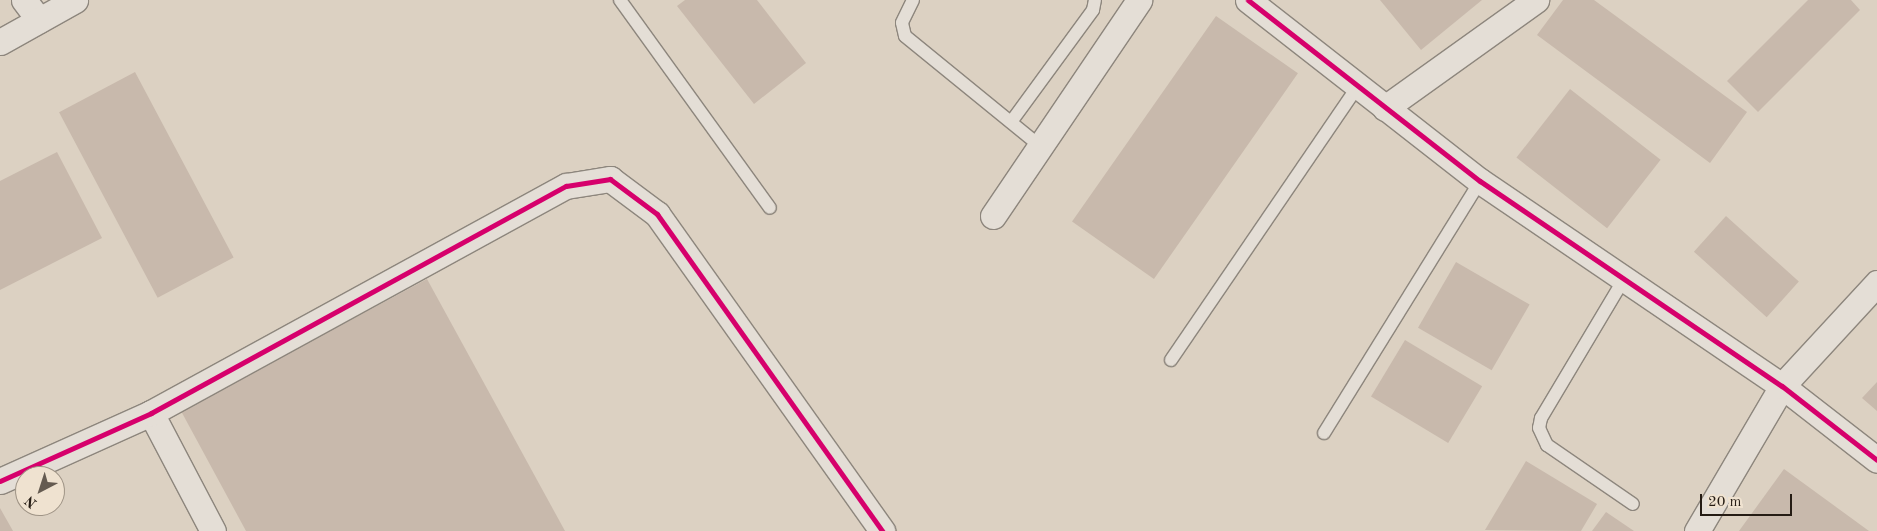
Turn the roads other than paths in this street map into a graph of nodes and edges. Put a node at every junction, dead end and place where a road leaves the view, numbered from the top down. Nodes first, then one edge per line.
1 (24, 0) edge
2 (75, 0) edge
3 (620, 0) edge
4 (913, 0) edge
5 (1095, 0) edge
6 (1139, 0) edge
7 (1248, 0) edge
8 (1536, 0) edge
9 (40, 20) junction
10 (0, 42) edge
11 (1358, 86) junction
12 (1385, 108) junction
13 (1011, 122) junction
14 (1040, 146) junction
15 (1480, 181) junction
16 (770, 208) dead end
17 (993, 216) dead end
18 (1624, 279) junction
19 (1877, 283) edge
20 (1171, 360) dead end
21 (1782, 386) junction
22 (151, 413) junction
23 (1324, 433) dead end
24 (1877, 460) edge
25 (0, 481) edge
26 (1633, 504) dead end
27 (213, 531) edge
28 (882, 531) edge
29 (1697, 531) edge

1 - 9 street
2 - 9 street
3 - 16 lane
4 - 13 lane
5 - 13 lane
6 - 14 street
7 - 11 street
8 - 12 street
9 - 10 street
11 - 12 street
11 - 20 lane
12 - 15 street
13 - 14 lane
14 - 17 street
15 - 18 street
15 - 23 lane
18 - 21 street
18 - 26 lane
19 - 21 street
21 - 24 street
21 - 29 street
22 - 25 street
22 - 27 street
22 - 28 street

